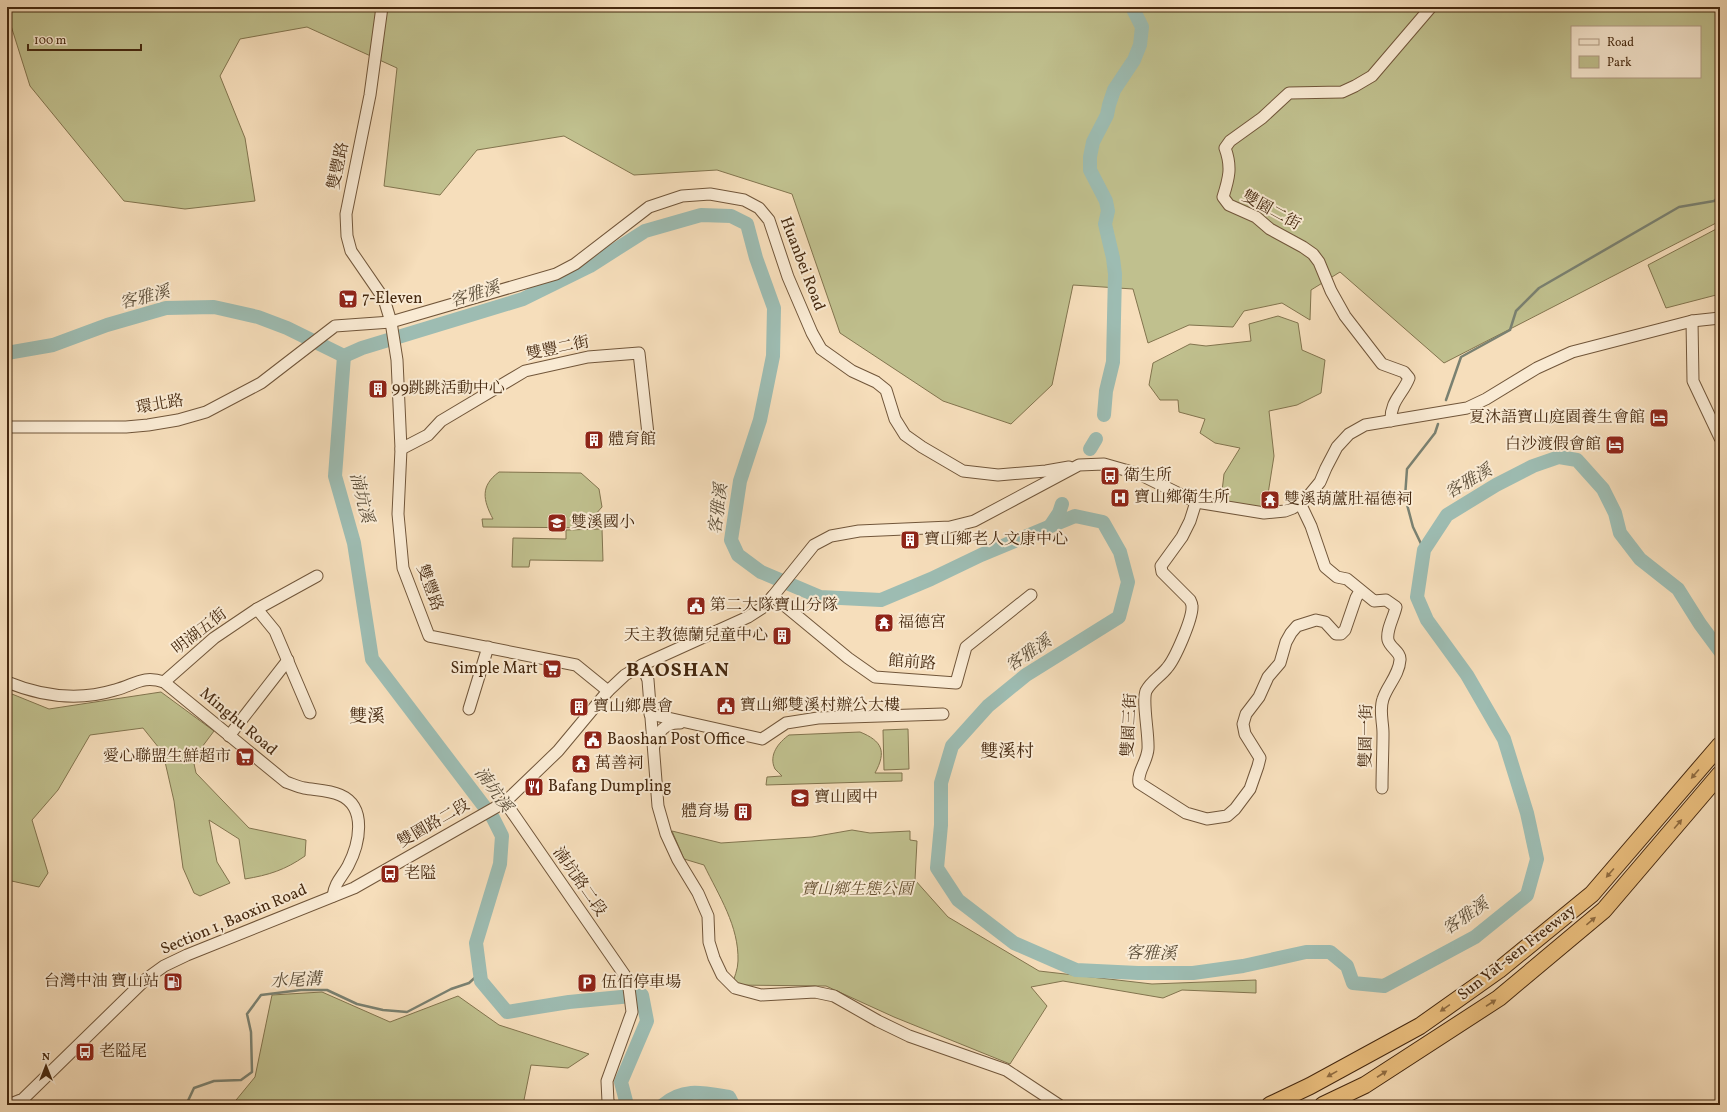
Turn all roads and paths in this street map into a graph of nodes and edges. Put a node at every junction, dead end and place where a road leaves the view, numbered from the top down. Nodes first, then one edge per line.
1 (382, 7) edge
2 (1431, 7) edge
3 (1720, 318) edge
4 (1692, 321) junction
5 (392, 322) junction
6 (1391, 421) junction
7 (7, 427) edge
8 (648, 434) dead end
9 (1720, 438) edge
10 (400, 449) junction
11 (1079, 465) junction
12 (1196, 502) junction
13 (1300, 503) junction
14 (317, 576) dead end
15 (1360, 591) junction
16 (1030, 595) dead end
17 (773, 596) junction
18 (257, 609) junction
19 (488, 647) junction
20 (288, 660) junction
21 (642, 665) junction
22 (7, 682) edge
23 (164, 682) junction
24 (608, 691) junction
25 (469, 709) dead end
26 (310, 713) dead end
27 (650, 714) junction
28 (943, 714) dead end
29 (690, 724) junction
30 (229, 736) junction
31 (1720, 745) edge
32 (653, 749) junction
33 (1720, 774) edge
34 (1382, 788) dead end
35 (505, 802) junction
36 (333, 896) junction
37 (8, 1105) edge
38 (611, 1105) edge
39 (1059, 1105) edge
40 (1270, 1105) edge
41 (1323, 1105) edge

1 - 5 street, 雙豐路
2 - 6 street, 雙園二街
3 - 4 street
4 - 6 street
4 - 9 street
5 - 7 street, 環北路
5 - 10 street, 雙豐路
5 - 11 street, Huanbei Road
6 - 13 street
8 - 10 street, 雙豐二街
10 - 19 street, 雙豐路
11 - 12 street, Huanbei Road
11 - 17 street, 雙園路二段
12 - 13 street, Huanbei Road
12 - 15 street, 雙園三街
13 - 15 street, 雙園一街
14 - 18 street, 明湖五街
15 - 34 street, 雙園一街
16 - 17 street, 館前路
17 - 21 street, 雙園路二段
18 - 20 street
18 - 23 street, 明湖五街
19 - 24 street, 雙豐路
19 - 25 street
20 - 26 street
20 - 30 street
21 - 24 street, 雙園路二段
21 - 27 street
22 - 23 street
23 - 30 street, Minghu Road
24 - 35 street, 雙園路二段
27 - 29 street
27 - 32 street
28 - 29 street
29 - 32 street
30 - 36 street, Minghu Road
31 -> 40 highway, Sun Yat-sen Freeway
32 - 39 street
41 -> 33 highway, Sun Yat-sen Freeway
35 - 36 street, 雙園路二段
35 - 38 street, 湳坑路二段
36 - 37 street, Section 1, Baoxin Road

